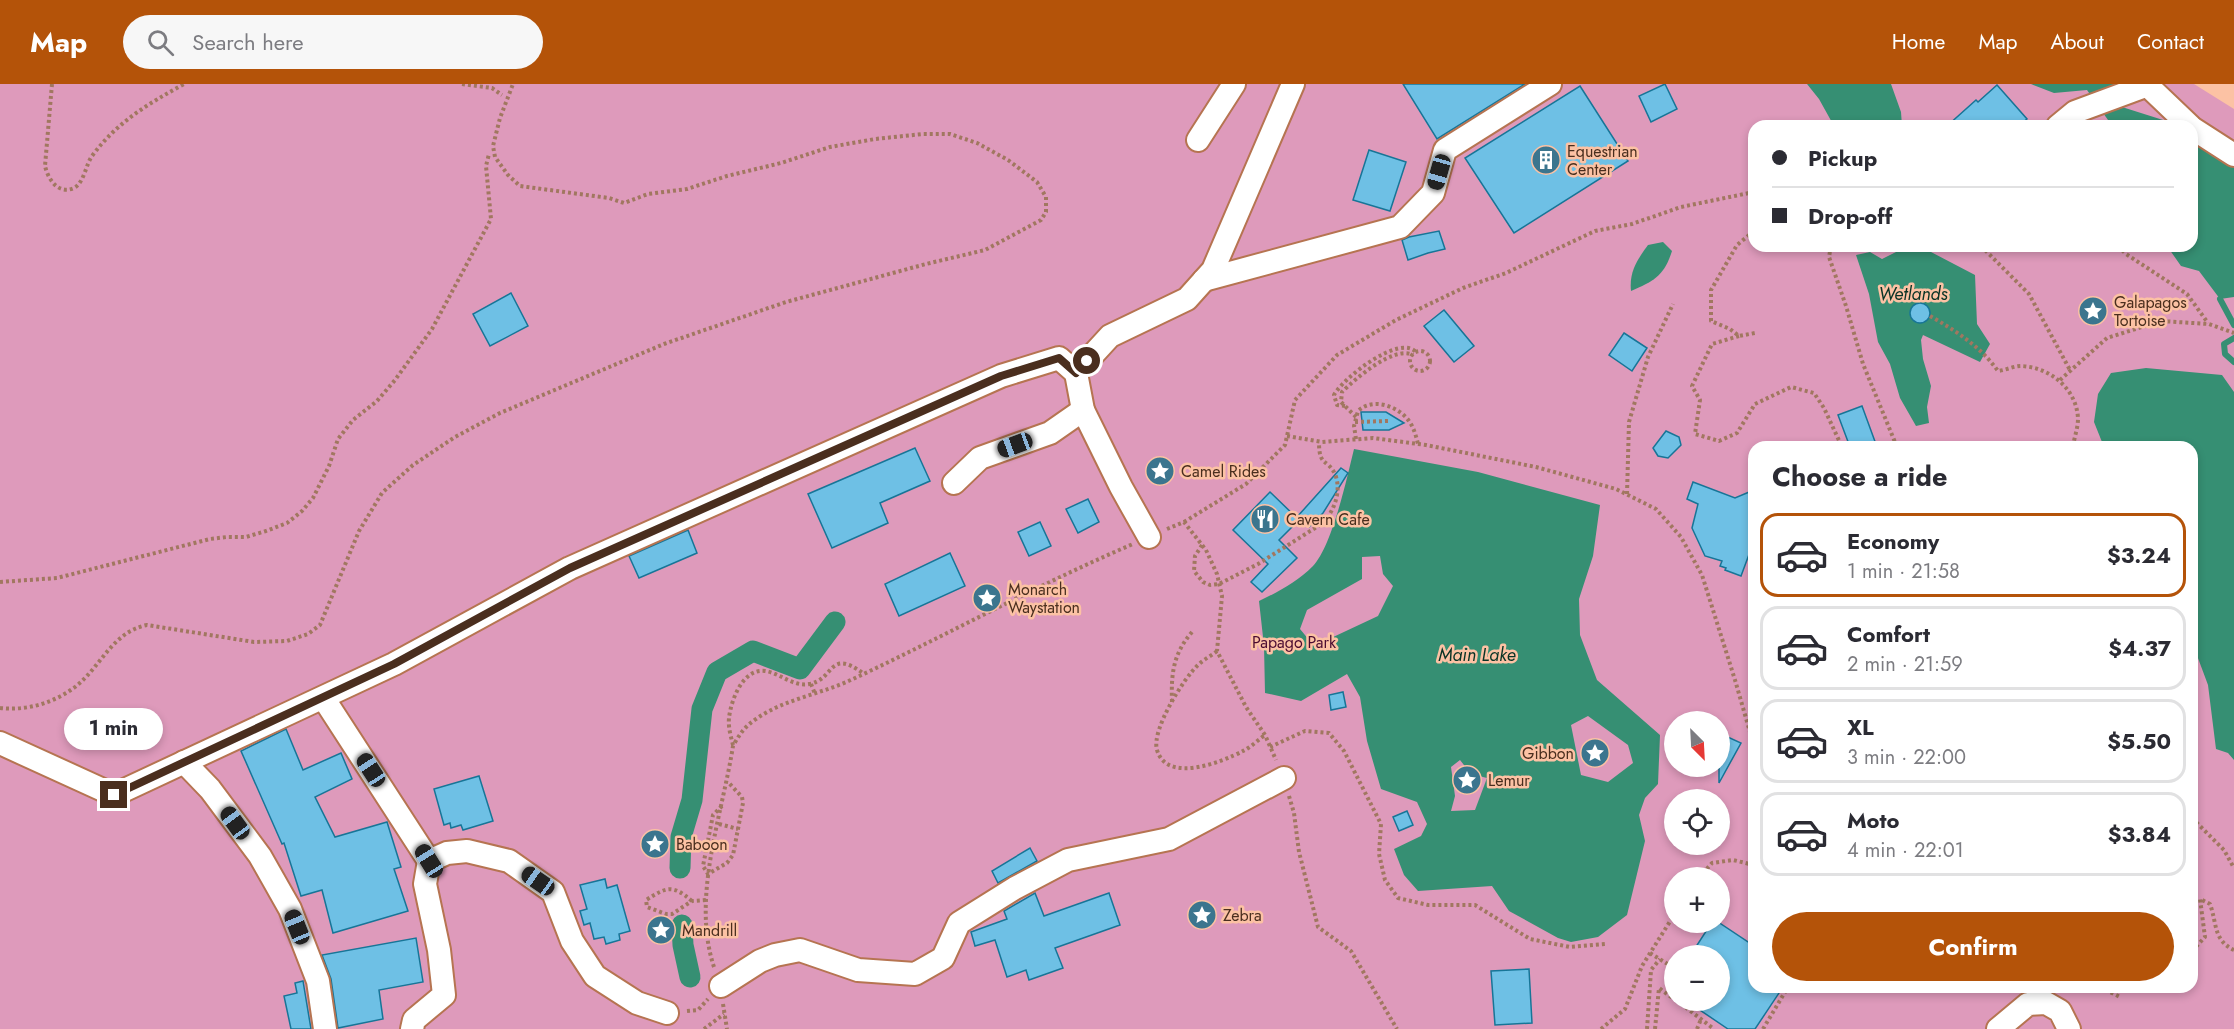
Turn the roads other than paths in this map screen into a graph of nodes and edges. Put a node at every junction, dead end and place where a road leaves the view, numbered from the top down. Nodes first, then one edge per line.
1 (1234, 84) edge
2 (1293, 84) edge
3 (1550, 84) edge
4 (2147, 84) edge
5 (2065, 120) edge
6 (2184, 120) edge
7 (2198, 132) edge
8 (1198, 140) dead end
9 (2234, 155) edge
10 (1204, 280) junction
11 (1076, 373) junction
12 (1083, 410) junction
13 (954, 483) dead end
14 (1149, 537) road end
15 (324, 699) junction
16 (0, 743) edge
17 (184, 762) junction
18 (1284, 778) road end
19 (429, 861) junction
20 (721, 986) road end
21 (667, 1013) road end
22 (325, 1029) edge
23 (412, 1029) edge
24 (1998, 1029) edge
25 (2069, 1029) edge

1 - 8 street
2 - 10 street
3 - 10 street
4 - 5 street
4 - 6 street
7 - 9 street
10 - 11 street
11 - 12 street
11 - 15 street
12 - 13 street
12 - 14 street
15 - 17 street
15 - 19 street
16 - 17 street
17 - 22 street
18 - 20 street
19 - 21 street
19 - 23 street
24 - 25 street

